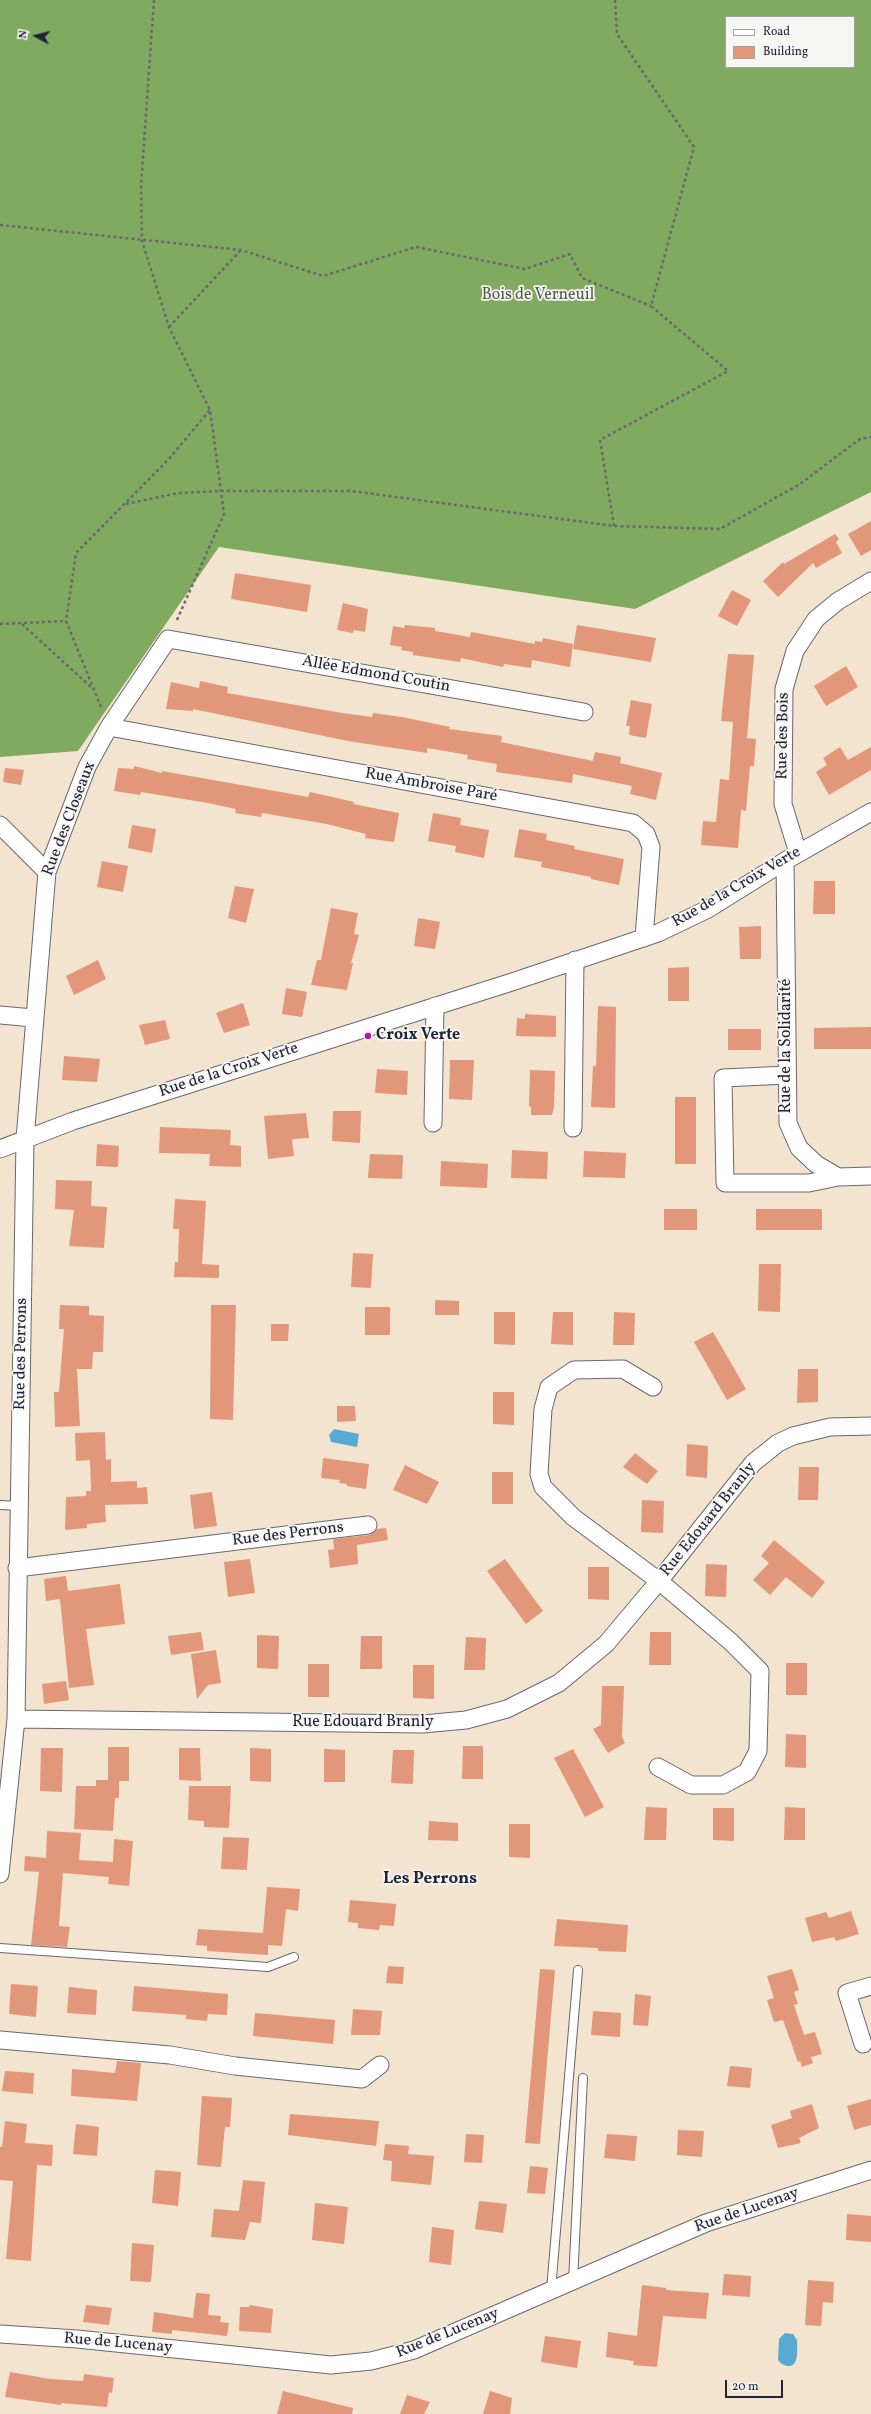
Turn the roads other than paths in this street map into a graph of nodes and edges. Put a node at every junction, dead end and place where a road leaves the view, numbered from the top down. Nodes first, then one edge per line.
1 (871, 581) edge
2 (168, 638) joint
3 (584, 712) dead end
4 (109, 728) junction
5 (871, 812) edge
6 (0, 824) edge
7 (792, 857) junction
8 (47, 872) junction
9 (644, 938) junction
10 (575, 960) junction
11 (435, 1006) junction
12 (0, 1015) edge
13 (33, 1018) junction
14 (787, 1075) junction
15 (433, 1123) dead end
16 (573, 1128) dead end
17 (25, 1139) junction
18 (0, 1149) edge
19 (871, 1176) edge
20 (838, 1177) junction
21 (653, 1387) dead end
22 (871, 1426) edge
23 (0, 1505) edge
24 (19, 1506) junction
25 (368, 1525) dead end
26 (17, 1568) junction
27 (659, 1581) junction
28 (16, 1719) junction
29 (658, 1767) dead end
30 (3, 1813) edge
31 (0, 1874) edge
32 (0, 1948) edge
33 (294, 1957) dead end
34 (578, 1970) dead end
35 (871, 1986) edge
36 (0, 2040) edge
37 (863, 2044) dead end
38 (380, 2066) dead end
39 (584, 2078) dead end
40 (871, 2170) edge
41 (573, 2281) junction
42 (551, 2291) junction
43 (0, 2334) edge

1 - 7 street, Rue des Bois
2 - 3 street, Allée Edmond Coutin
2 - 4 street, Rue des Closeaux
4 - 8 street, Rue des Closeaux
4 - 9 street, Rue Ambroise Paré
5 - 7 street, Rue de la Croix Verte
6 - 8 street
7 - 9 street, Rue de la Croix Verte
7 - 14 street, Rue de la Solidarité
8 - 13 street, Rue des Closeaux
9 - 10 street, Rue de la Croix Verte
10 - 11 street, Rue de la Croix Verte
10 - 16 street
11 - 15 street
11 - 17 street, Rue de la Croix Verte
12 - 13 street
13 - 17 street, Rue des Closeaux
14 - 20 street, Rue de la Solidarité
14 - 20 street
17 - 18 street, Rue de la Croix Verte
17 - 24 street, Rue des Perrons
19 - 20 street
21 - 27 street, Rue Edouard Branly
22 - 27 street, Rue Edouard Branly
23 - 24 lane
24 - 26 street, Rue des Perrons
25 - 26 street, Rue des Perrons
26 - 28 street, Rue des Perrons
27 - 28 street, Rue Edouard Branly
27 - 29 street, Rue Edouard Branly
28 - 30 street, Rue des Perrons
30 - 31 street, Rue des Perrons
32 - 33 lane
34 - 42 lane
35 - 37 street
36 - 38 street
39 - 41 lane
40 - 41 street, Rue de Lucenay
41 - 42 street, Rue de Lucenay
42 - 43 street, Rue de Lucenay

